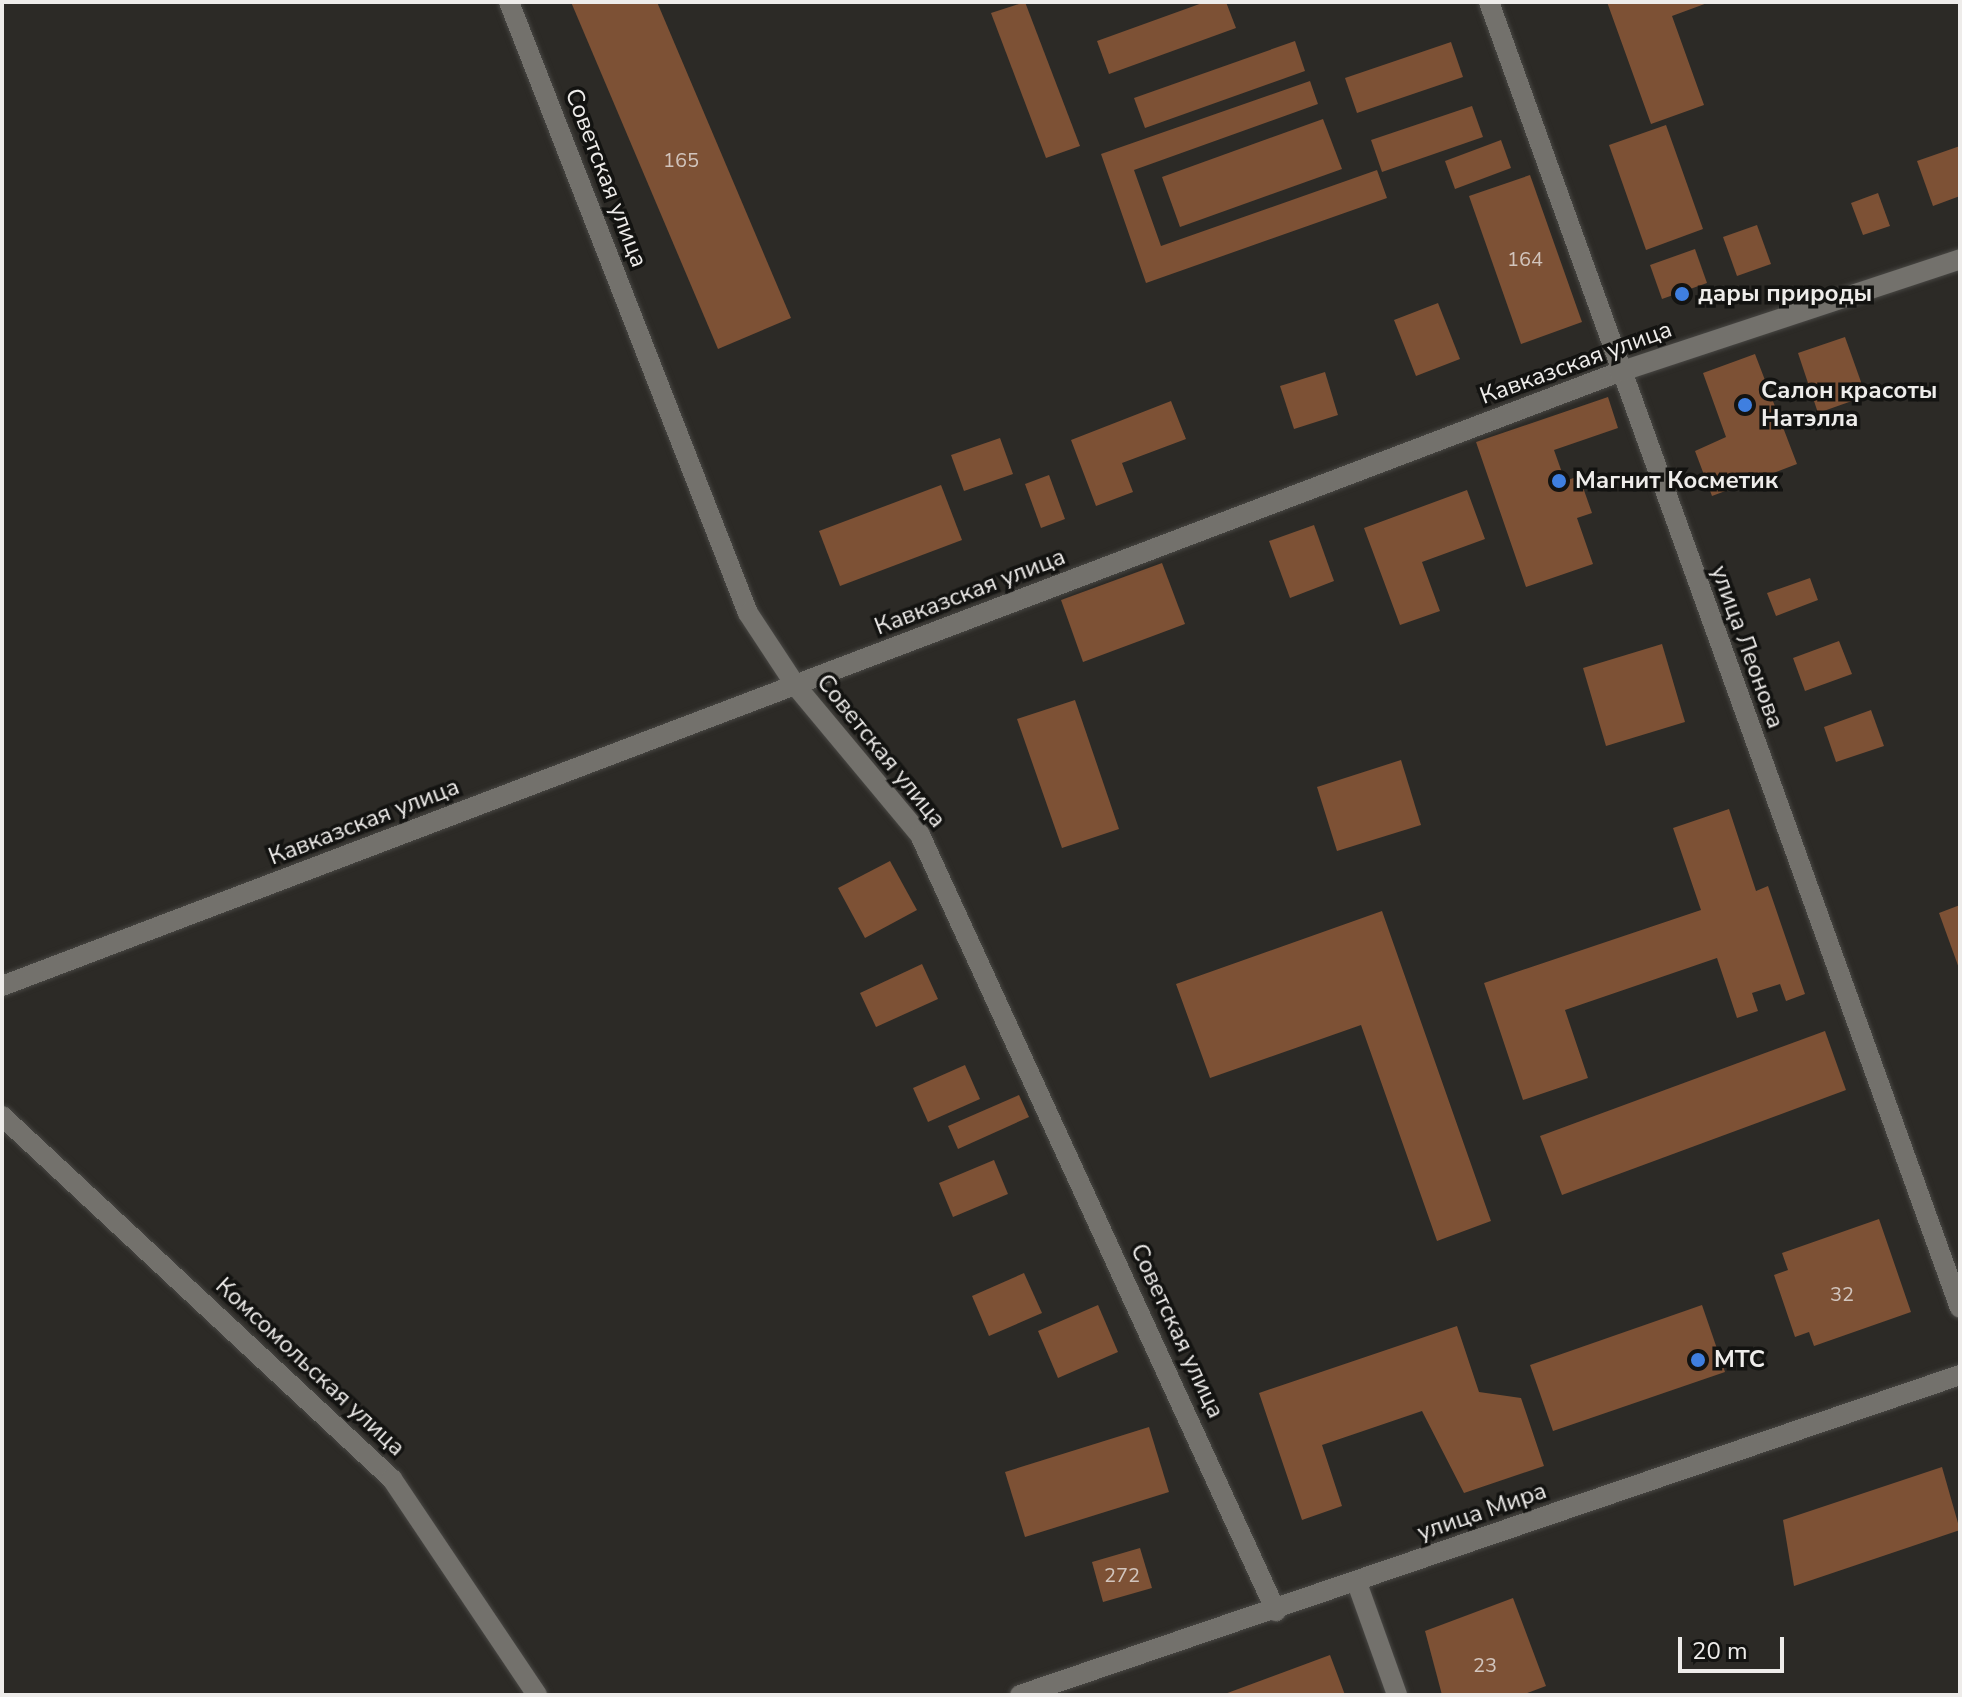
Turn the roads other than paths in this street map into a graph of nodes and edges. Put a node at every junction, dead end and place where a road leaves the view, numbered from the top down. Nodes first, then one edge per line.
1 (509, 2) edge
2 (1489, 2) edge
3 (1960, 259) edge
4 (1619, 372) junction
5 (796, 686) junction
6 (2, 986) edge
7 (2, 1116) edge
8 (1960, 1308) edge
9 (1960, 1375) edge
10 (1357, 1583) junction
11 (1276, 1611) junction
12 (1088, 1675) junction
13 (537, 1695) edge
14 (1020, 1695) edge
15 (1095, 1695) edge
16 (1397, 1695) edge

1 - 5 street, Советская улица
2 - 4 street, улица Леонова
3 - 4 street, Кавказская улица
4 - 5 street, Кавказская улица
4 - 8 street, улица Леонова
5 - 6 street, Кавказская улица
5 - 11 street, Советская улица
7 - 13 street, Комсомольская улица
9 - 10 street, улица Мира
10 - 11 street, улица Мира
10 - 16 street
11 - 12 street, улица Мира
12 - 14 street, улица Мира
12 - 15 street

